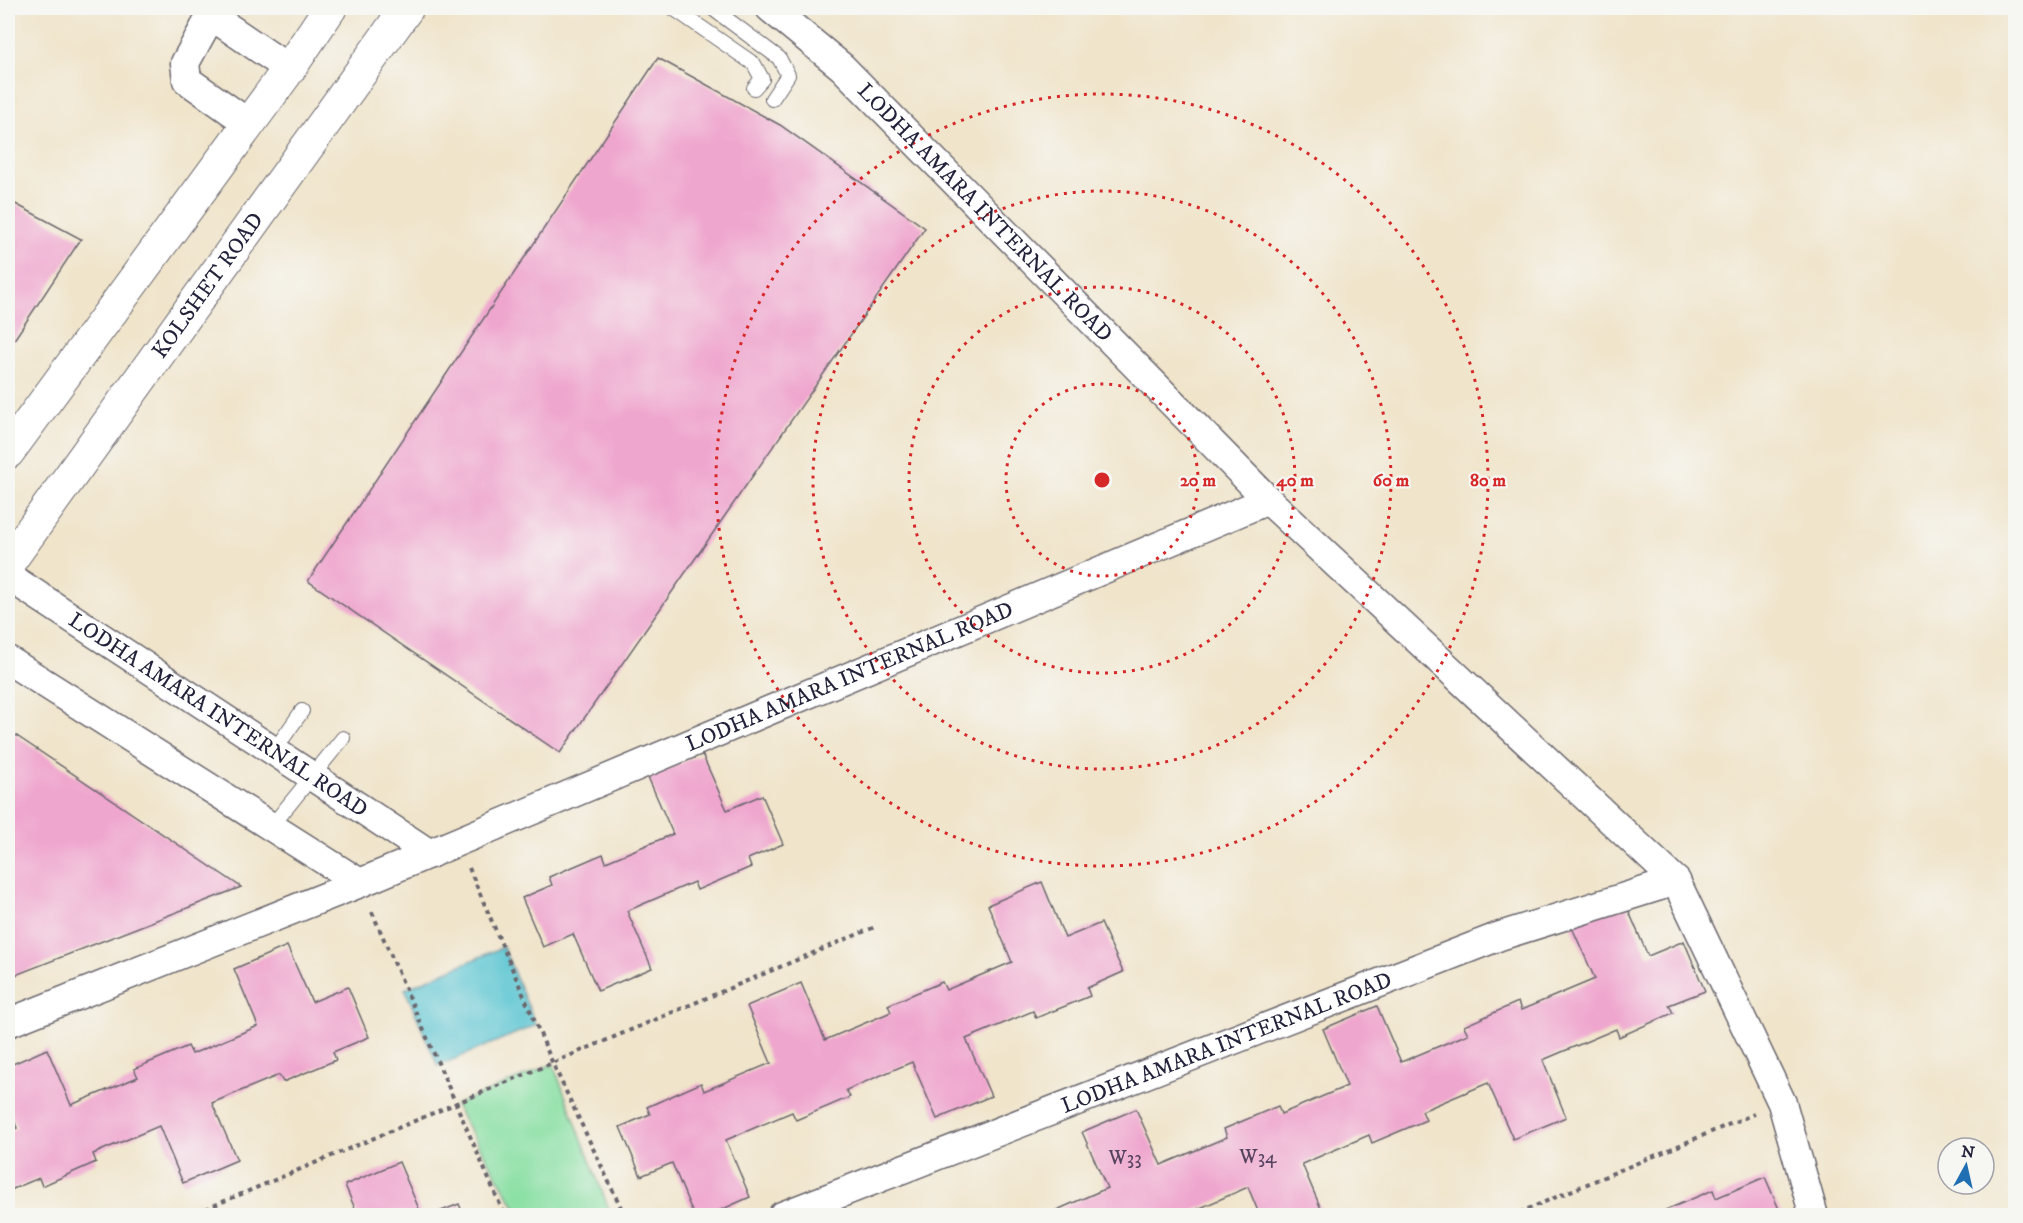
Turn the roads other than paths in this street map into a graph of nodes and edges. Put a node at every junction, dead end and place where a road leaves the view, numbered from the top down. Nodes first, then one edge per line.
1 (330, 8) edge
2 (407, 8) edge
3 (673, 8) edge
4 (712, 8) edge
5 (770, 8) edge
6 (289, 69) junction
7 (754, 88) dead end
8 (772, 99) dead end
9 (248, 123) junction
10 (8, 452) edge
11 (1269, 500) junction
12 (8, 563) edge
13 (8, 576) edge
14 (8, 660) edge
15 (302, 711) dead end
16 (343, 738) dead end
17 (274, 751) junction
18 (313, 777) junction
19 (271, 827) junction
20 (430, 854) junction
21 (1676, 881) junction
22 (360, 884) junction
23 (8, 1023) edge
24 (782, 1215) edge
25 (1814, 1215) edge

1 - 6 street
2 - 12 street, KOLSHET ROAD
3 - 7 lane
4 - 8 lane
5 - 11 street, LODHA AMARA INTERNAL ROAD
6 - 9 street
6 - 9 street
9 - 10 street
11 - 20 street, LODHA AMARA INTERNAL ROAD
11 - 21 street, LODHA AMARA INTERNAL ROAD
13 - 17 street, LODHA AMARA INTERNAL ROAD
14 - 19 street
15 - 17 lane
16 - 18 lane
17 - 18 street, LODHA AMARA INTERNAL ROAD
18 - 19 lane
18 - 20 street, LODHA AMARA INTERNAL ROAD
19 - 22 street
20 - 22 street, LODHA AMARA INTERNAL ROAD
21 - 24 street, LODHA AMARA INTERNAL ROAD
21 - 25 street, LODHA AMARA INTERNAL ROAD
22 - 23 street, LODHA AMARA INTERNAL ROAD

